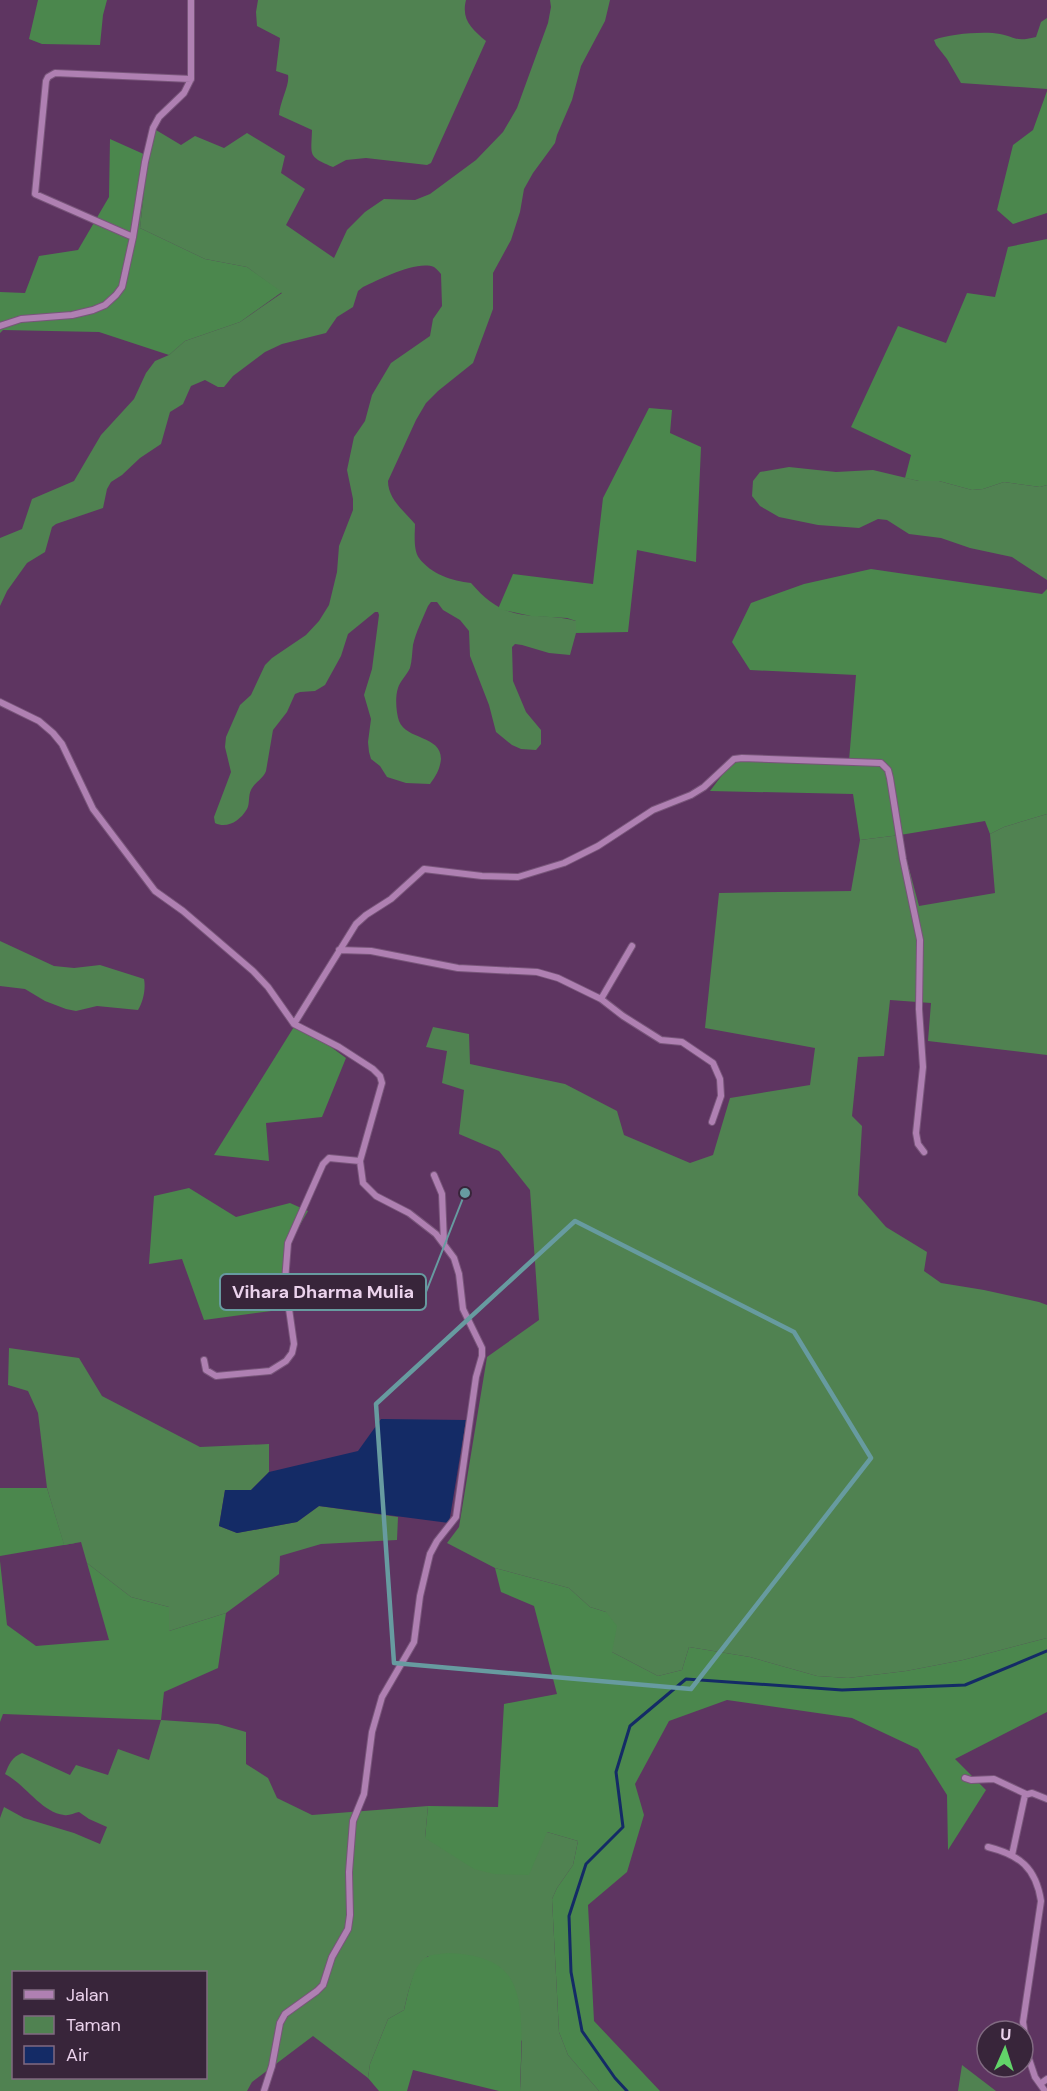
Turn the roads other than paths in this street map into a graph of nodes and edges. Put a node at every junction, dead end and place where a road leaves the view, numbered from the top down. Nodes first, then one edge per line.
1 (191, 0) edge
2 (191, 79) junction
3 (133, 237) junction
4 (0, 326) edge
5 (0, 702) edge
6 (632, 946) dead end
7 (339, 950) junction
8 (601, 999) junction
9 (294, 1024) junction
10 (712, 1122) dead end
11 (924, 1152) dead end
12 (360, 1161) junction
13 (434, 1175) dead end
14 (444, 1243) junction
15 (204, 1360) dead end
16 (964, 1778) dead end
17 (1026, 1794) junction
18 (1047, 1799) edge
19 (988, 1847) dead end
20 (1012, 1855) junction
21 (1047, 2079) edge
22 (1040, 2084) junction
23 (264, 2091) edge
24 (1045, 2091) edge

1 - 2 street
2 - 3 street
2 - 3 street
3 - 4 street
5 - 9 street
6 - 8 street
7 - 8 street
7 - 9 street
7 - 11 street
8 - 10 street
9 - 12 street
12 - 14 street
12 - 15 street
13 - 14 street
14 - 23 street
16 - 17 street
17 - 18 street
17 - 20 street
19 - 20 street
20 - 22 street
21 - 22 street
22 - 24 street

